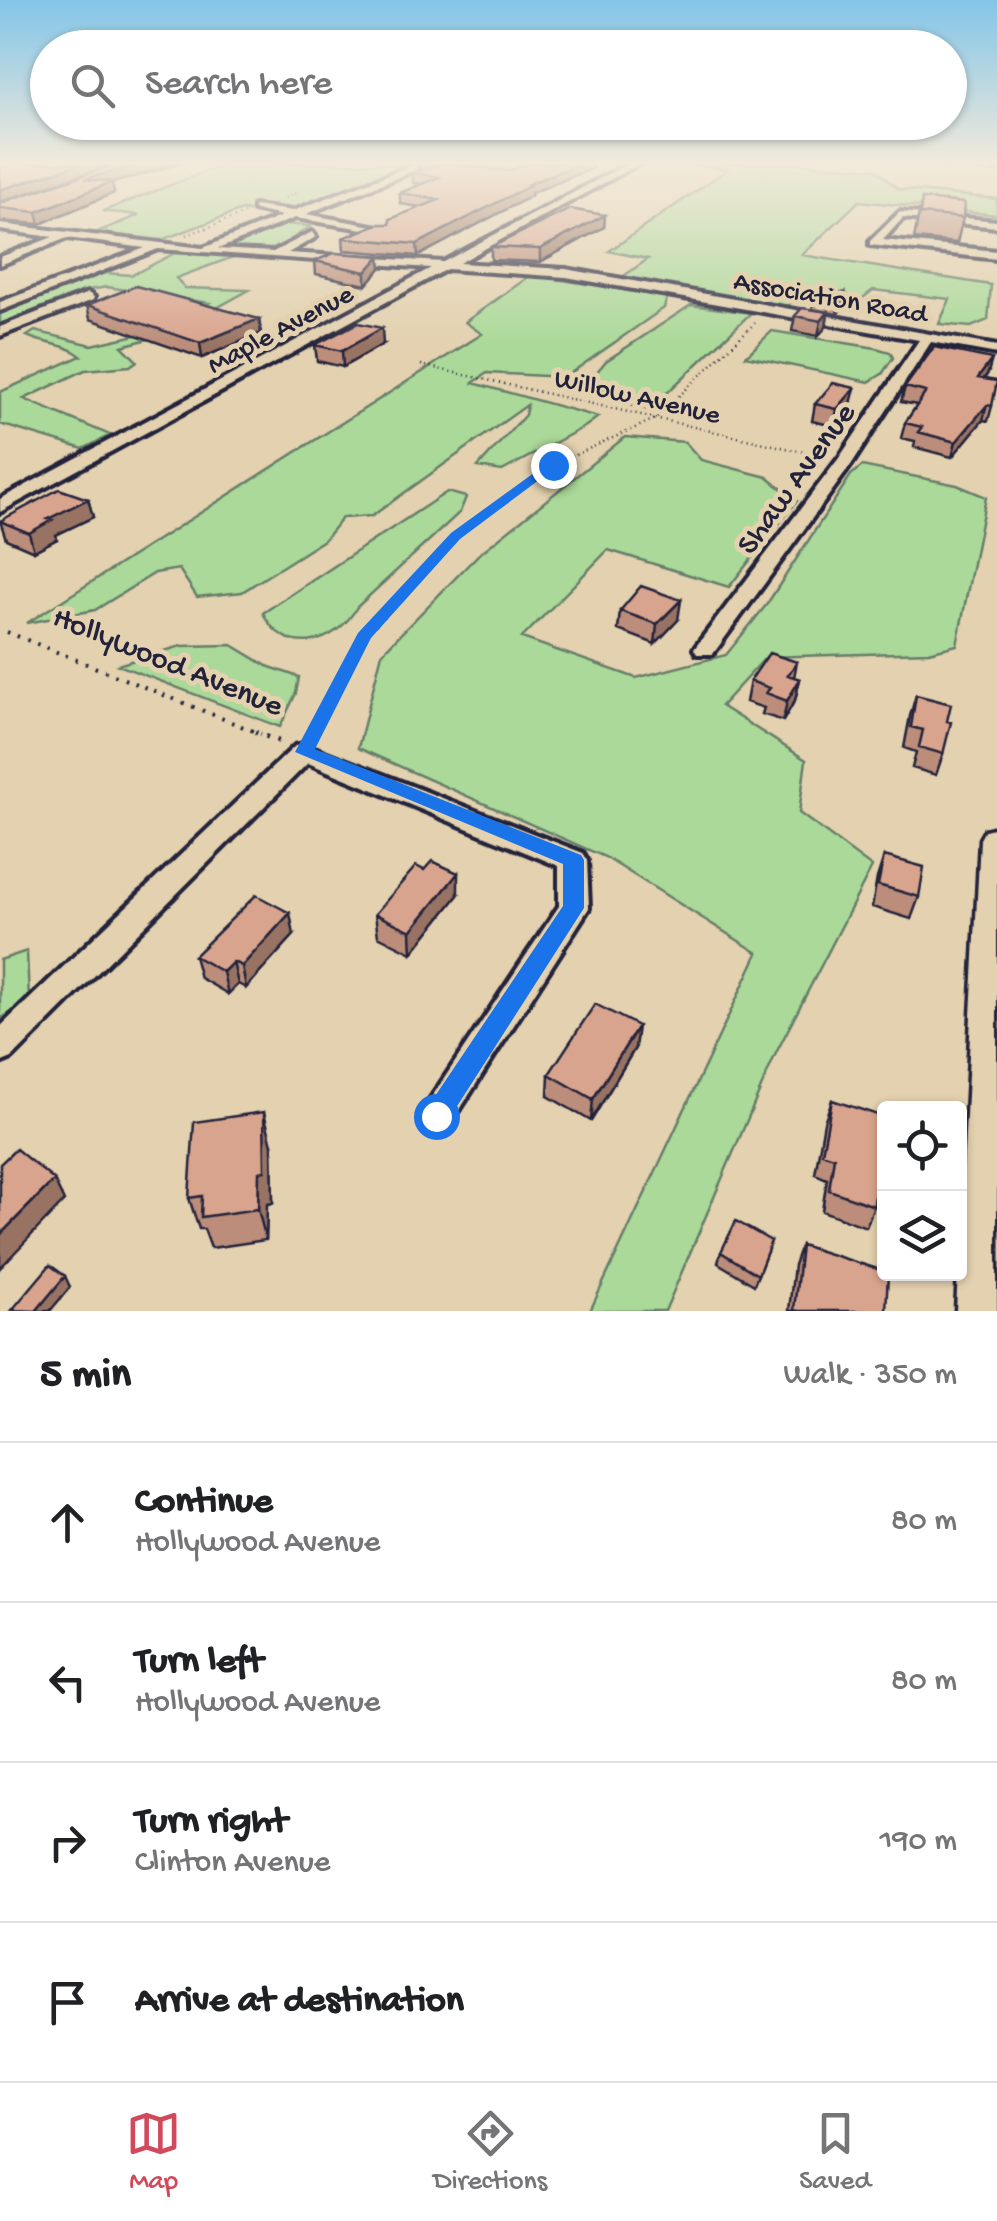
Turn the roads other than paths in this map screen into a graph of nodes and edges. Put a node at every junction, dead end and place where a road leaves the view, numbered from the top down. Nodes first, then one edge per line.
1 (268, 224) edge
2 (351, 224) edge
3 (521, 224) edge
4 (891, 224) edge
5 (0, 226) edge
6 (384, 230) edge
7 (312, 235) dead end
8 (66, 236) junction
9 (155, 248) junction
10 (202, 252) junction
11 (997, 255) edge
12 (274, 256) junction
13 (0, 261) edge
14 (444, 266) junction
15 (88, 297) dead end
16 (0, 307) edge
17 (0, 332) edge
18 (928, 338) junction
19 (997, 350) edge
20 (0, 506) edge
21 (705, 649) dead end
22 (997, 840) edge
23 (0, 1048) edge
24 (436, 1116) dead end
25 (981, 1311) edge

1 - 10 street
2 - 6 street
3 - 14 street, Maple Avenue
4 - 11 street
5 - 8 street, Association Road
7 - 12 street
8 - 9 street, Association Road
8 - 13 street
9 - 10 street, Association Road
9 - 16 street
10 - 12 street, Association Road
12 - 14 street, Association Road
14 - 18 street, Association Road
14 - 20 street, Maple Avenue
15 - 17 street
18 - 19 street, Association Road
18 - 21 street, Shaw Avenue
22 - 25 main road
23 - 24 street, Hollywood Avenue

